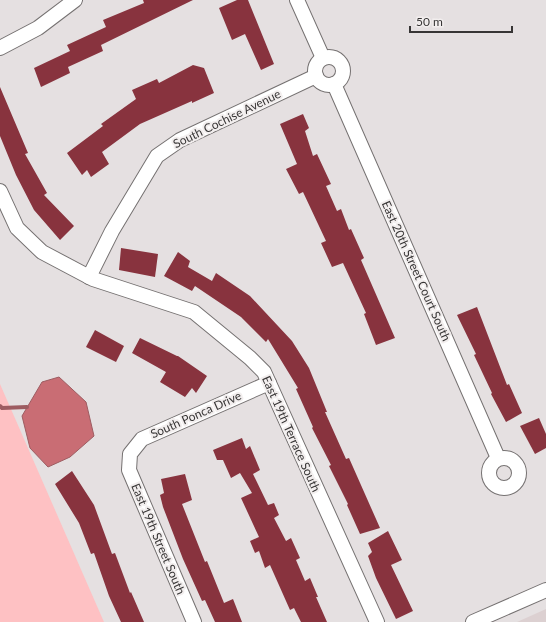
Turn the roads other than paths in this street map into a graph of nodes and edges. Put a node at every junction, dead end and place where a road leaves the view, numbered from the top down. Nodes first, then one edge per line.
1 (75, 0) edge
2 (297, 0) edge
3 (0, 48) edge
4 (323, 58) junction
5 (316, 76) junction
6 (334, 84) junction
7 (0, 192) edge
8 (89, 277) junction
9 (269, 383) junction
10 (130, 454) joint
11 (498, 458) dead end
12 (546, 590) edge
13 (194, 622) edge
14 (377, 622) edge
15 (473, 622) edge

1 - 3 street
2 - 4 street
4 - 5 street
4 - 6 street
5 - 6 street
5 - 8 street, South Cochise Avenue
6 - 11 street, East 20th Street Court South
7 - 8 street, East 19th Terrace South
8 - 9 street, East 19th Terrace South
9 - 10 street, South Ponca Drive
9 - 14 street, East 19th Terrace South
10 - 13 street, East 19th Street South
12 - 15 street

